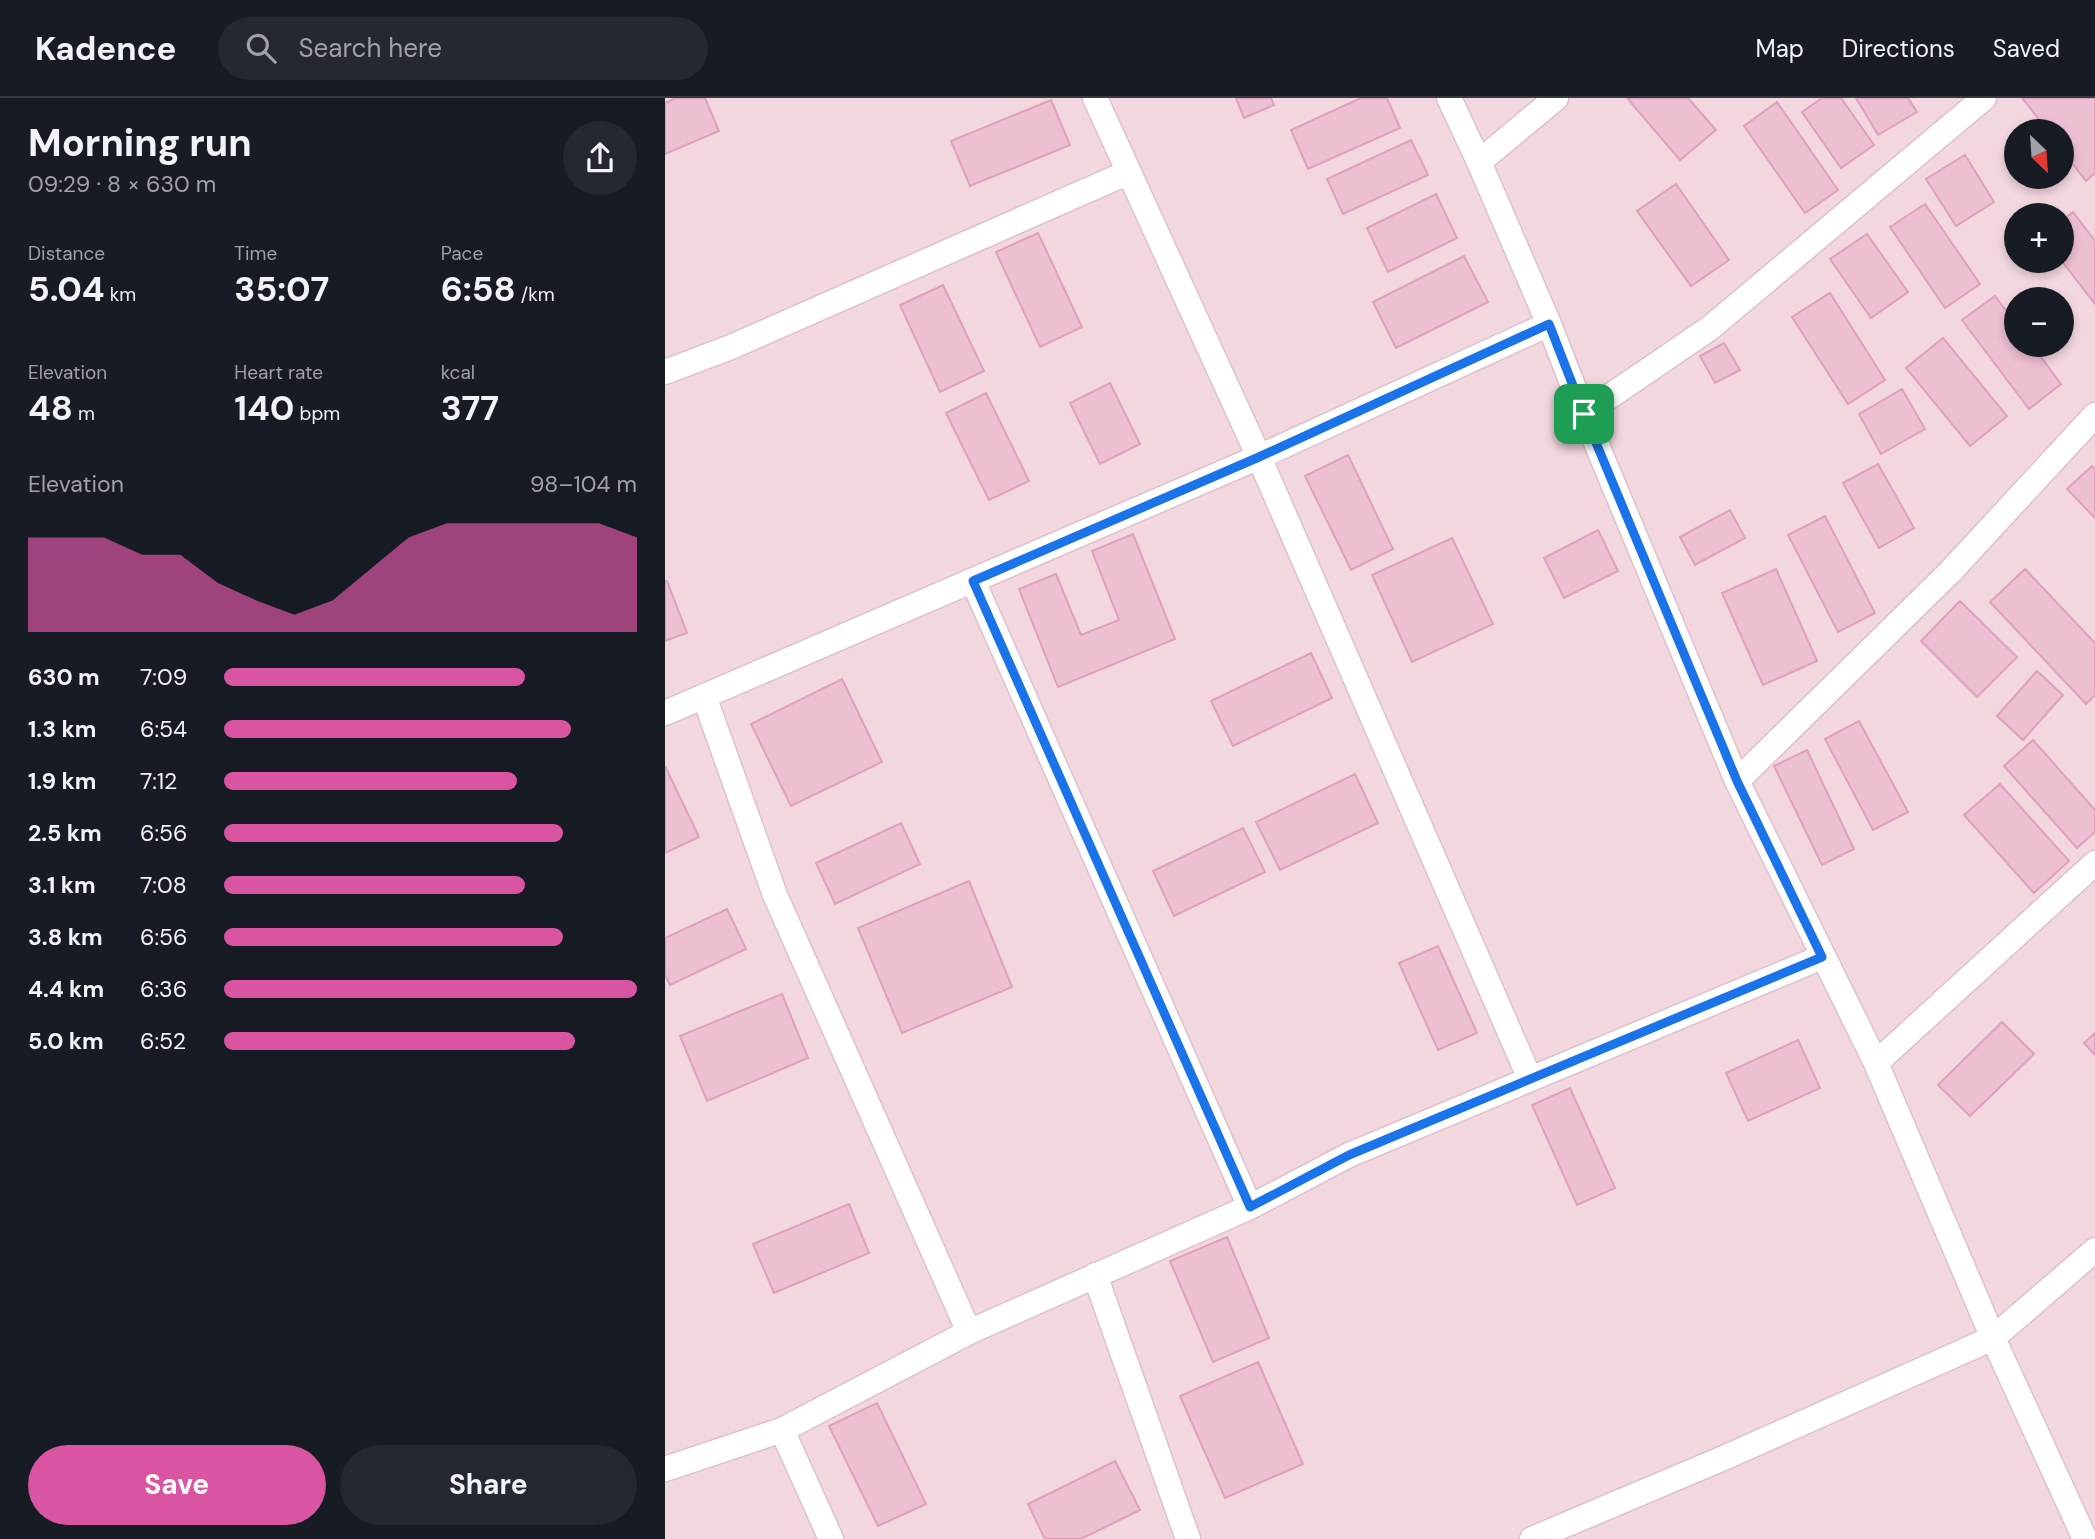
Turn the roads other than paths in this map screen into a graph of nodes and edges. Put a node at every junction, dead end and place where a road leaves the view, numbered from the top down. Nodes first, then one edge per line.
1 (1095, 98) edge
2 (1449, 98) edge
3 (1556, 98) edge
4 (1984, 98) edge
5 (1479, 162) junction
6 (1129, 172) junction
7 (1549, 324) junction
8 (665, 372) edge
9 (1584, 414) junction
10 (2095, 415) edge
11 (1259, 457) junction
12 (973, 581) junction
13 (703, 696) junction
14 (665, 713) edge
15 (1737, 781) junction
16 (2095, 863) edge
17 (1822, 957) junction
18 (1876, 1063) junction
19 (1530, 1079) junction
20 (1250, 1207) junction
21 (2095, 1250) edge
22 (1095, 1275) junction
23 (969, 1332) junction
24 (1993, 1338) junction
25 (782, 1430) junction
26 (665, 1469) edge
27 (831, 1539) edge
28 (1188, 1539) edge
29 (1532, 1539) edge
30 (2085, 1539) edge

1 - 6 street
2 - 5 street
3 - 5 street
4 - 9 street
5 - 7 street
6 - 8 street
6 - 11 street
7 - 9 street
7 - 11 street
9 - 15 street
10 - 15 street
11 - 12 street
11 - 19 street
12 - 13 street
12 - 20 street
13 - 14 street
13 - 23 street
15 - 17 street
16 - 18 street
17 - 18 street
17 - 19 street
18 - 24 street
19 - 20 street
20 - 22 street
21 - 24 street
22 - 23 street
22 - 28 street
23 - 25 street
24 - 29 street
24 - 30 street
25 - 26 street
25 - 27 street

